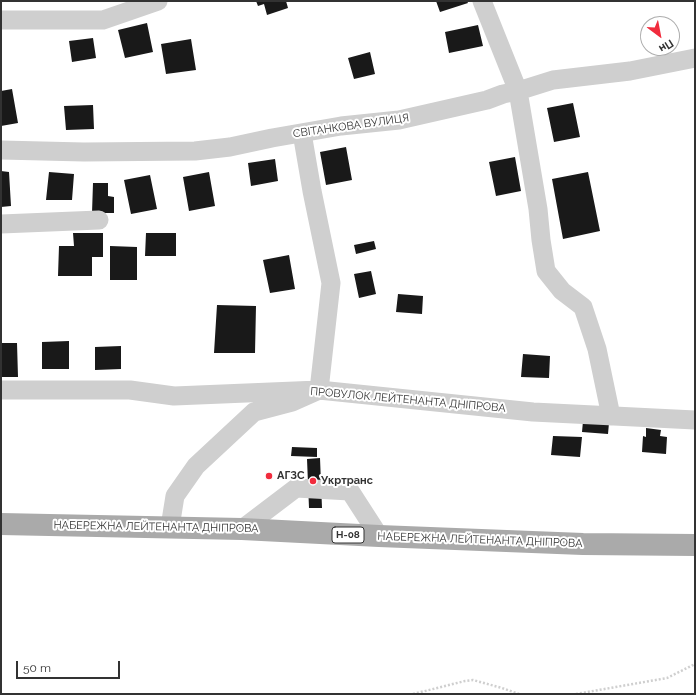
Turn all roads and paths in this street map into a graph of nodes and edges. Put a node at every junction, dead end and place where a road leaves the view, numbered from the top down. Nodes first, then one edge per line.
1 (158, 1) edge
2 (482, 1) edge
3 (1, 20) edge
4 (695, 58) edge
5 (518, 91) junction
6 (302, 133) junction
7 (1, 150) edge
8 (98, 220) dead end
9 (1, 224) edge
10 (1, 390) edge
11 (319, 390) junction
12 (611, 416) junction
13 (695, 420) edge
14 (1, 524) edge
15 (170, 527) junction
16 (242, 529) junction
17 (379, 536) junction
18 (695, 545) edge
19 (695, 664) edge
20 (413, 694) edge
21 (519, 694) edge
22 (576, 694) edge

1 - 3 street
2 - 5 street
4 - 5 street, СВІТАНКОВА ВУЛИЦЯ
5 - 6 street, СВІТАНКОВА ВУЛИЦЯ
5 - 12 street
6 - 7 street, СВІТАНКОВА ВУЛИЦЯ
6 - 11 street
8 - 9 street
10 - 11 street, ПРОВУЛОК ЛЕЙТЕНАНТА ДНІПРОВА
11 - 12 street, ПРОВУЛОК ЛЕЙТЕНАНТА ДНІПРОВА
11 - 15 street
12 - 13 street, ПРОВУЛОК ЛЕЙТЕНАНТА ДНІПРОВА
14 - 15 main road, НАБЕРЕЖНА ЛЕЙТЕНАНТА ДНІПРОВА / Н-08
15 - 16 main road, НАБЕРЕЖНА ЛЕЙТЕНАНТА ДНІПРОВА / Н-08
16 - 17 main road, НАБЕРЕЖНА ЛЕЙТЕНАНТА ДНІПРОВА / Н-08
16 - 17 street
17 - 18 main road, НАБЕРЕЖНА ЛЕЙТЕНАНТА ДНІПРОВА / Н-08
19 - 22 path
20 - 21 path

